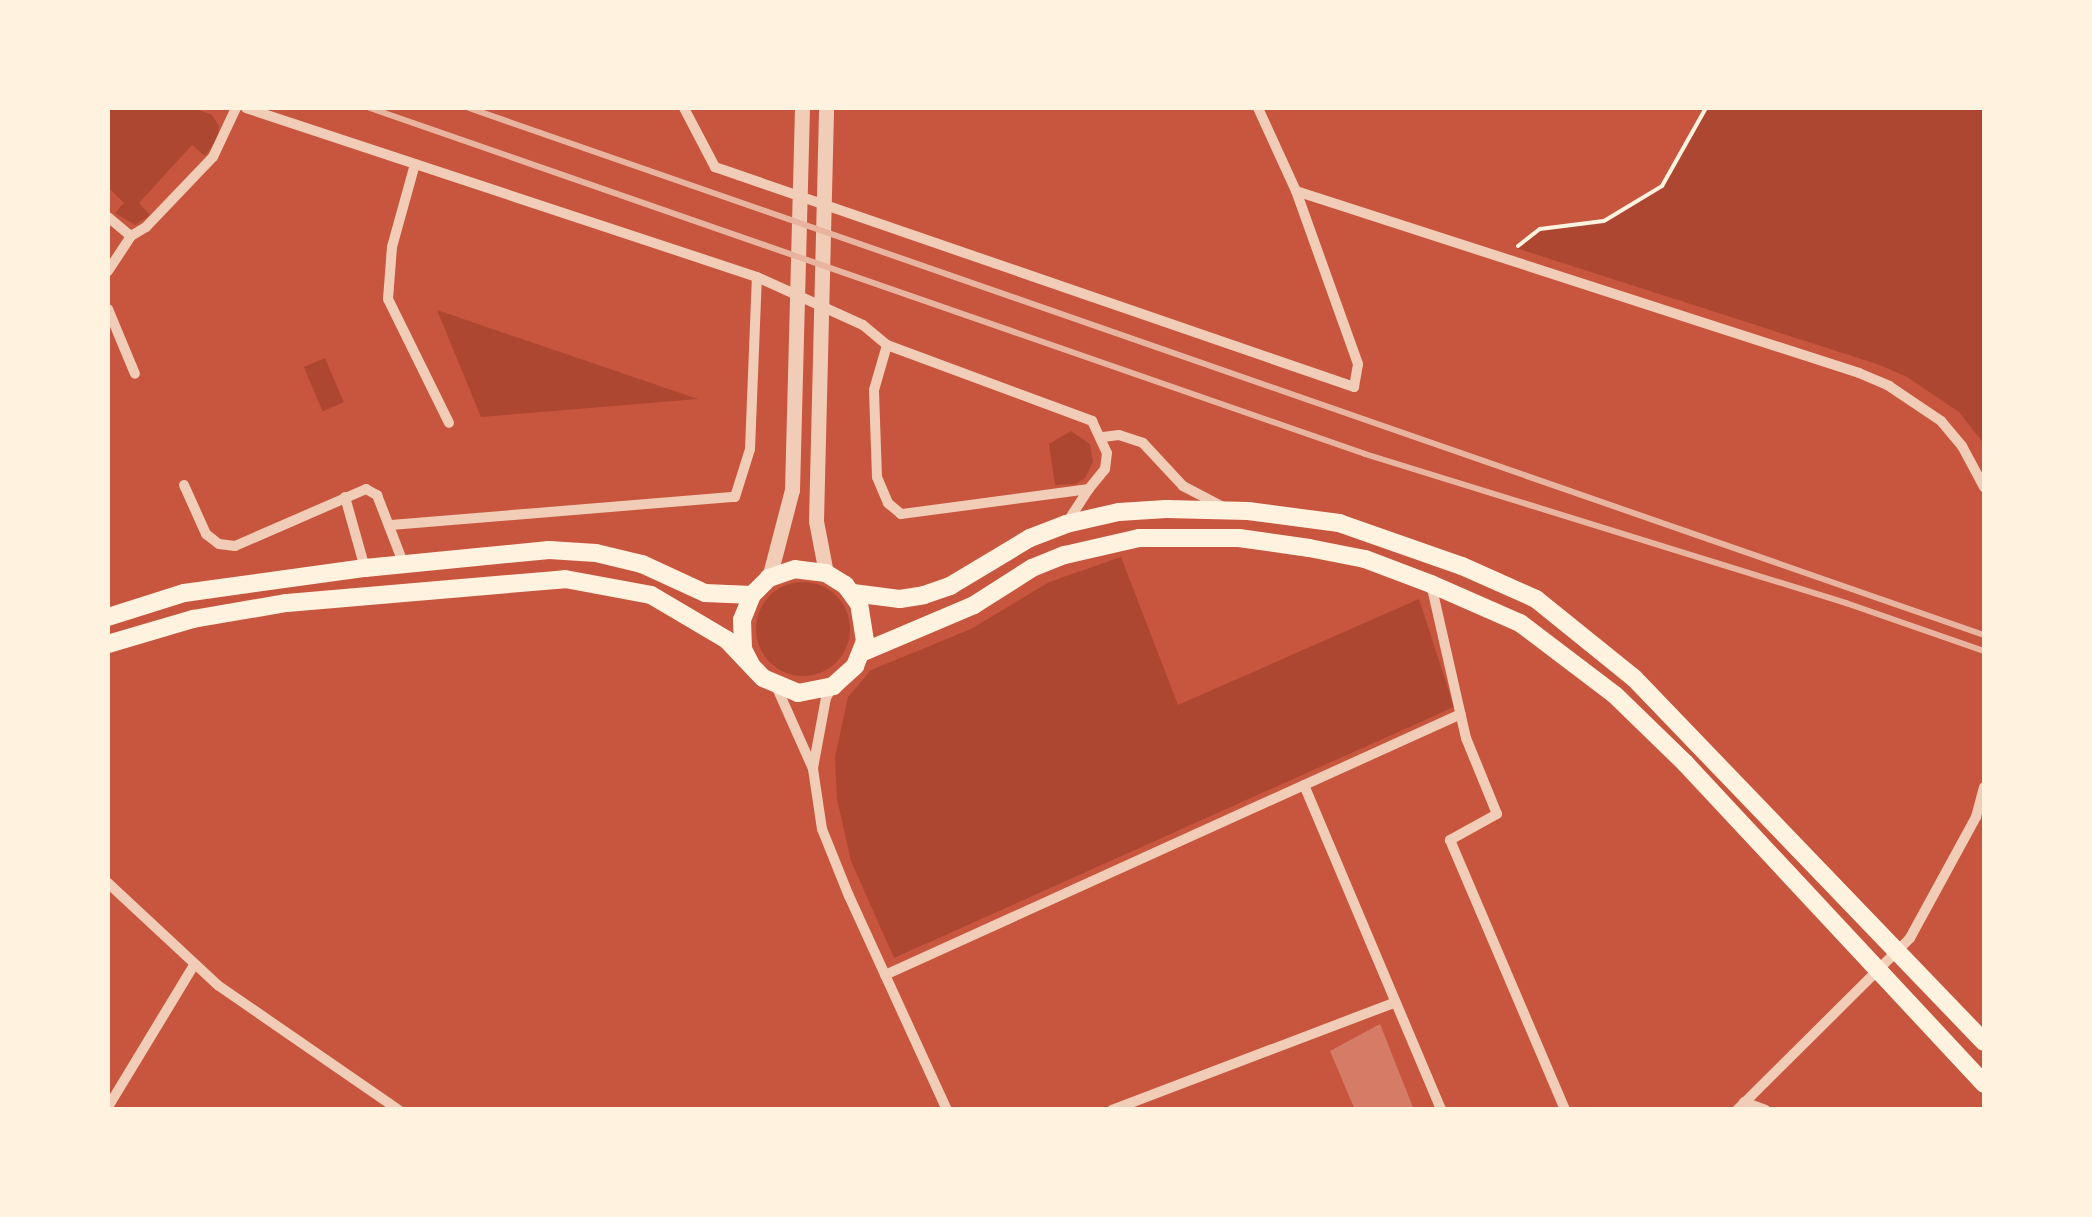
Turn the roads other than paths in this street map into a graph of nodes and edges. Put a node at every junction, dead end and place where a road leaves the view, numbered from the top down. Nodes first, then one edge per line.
1 (236, 108) edge
2 (246, 108) edge
3 (684, 108) edge
4 (802, 108) edge
5 (826, 108) edge
6 (1258, 108) edge
7 (414, 164) junction
8 (1296, 191) junction
9 (108, 217) edge
10 (131, 236) junction
11 (108, 272) edge
12 (756, 277) junction
13 (108, 310) edge
14 (887, 344) junction
15 (135, 374) dead end
16 (449, 423) dead end
17 (1103, 437) junction
18 (184, 485) dead end
19 (1984, 487) edge
20 (1090, 489) junction
21 (344, 497) junction
22 (1228, 510) junction
23 (1066, 524) junction
24 (390, 525) junction
25 (404, 565) junction
26 (365, 568) junction
27 (826, 573) junction
28 (769, 578) junction
29 (1430, 584) junction
30 (853, 594) junction
31 (752, 595) junction
32 (108, 617) edge
33 (108, 644) edge
34 (862, 653) junction
35 (751, 665) junction
36 (833, 686) junction
37 (777, 688) junction
38 (1462, 714) junction
39 (813, 768) junction
40 (1304, 785) junction
41 (1984, 788) edge
42 (108, 883) edge
43 (194, 965) junction
44 (885, 975) junction
45 (1394, 1003) junction
46 (1984, 1042) edge
47 (1984, 1084) edge
48 (108, 1106) edge
49 (1740, 1106) edge
50 (398, 1110) edge
51 (946, 1110) edge
52 (1112, 1110) edge
53 (1441, 1110) edge
54 (1565, 1110) edge
55 (1766, 1110) edge

1 - 10 street
2 - 7 street
3 - 8 street
4 - 28 street
5 - 27 street
6 - 8 street
7 - 12 street
7 - 16 street
8 - 19 street
9 - 10 street
10 - 11 street
12 - 14 street
12 - 24 street
13 - 15 street
14 - 17 street
14 - 20 street
17 - 20 street
17 - 22 street
18 - 21 street
20 - 23 street
21 - 24 street
21 - 26 street
22 - 23 main road
22 - 46 main road
23 - 30 main road
24 - 25 street
25 - 26 main road
25 - 31 main road
26 - 32 main road
27 - 28 main road
27 - 30 main road
28 - 31 main road
29 - 34 main road
29 - 38 street
29 - 47 main road
30 - 34 main road
31 - 35 main road
33 - 35 main road
34 - 36 main road
35 - 37 main road
36 - 37 main road
36 - 39 street
37 - 39 street
38 - 40 street
38 - 54 street
39 - 44 street
40 - 44 street
40 - 45 street
41 - 49 street
42 - 43 street
43 - 48 street
43 - 50 street
44 - 51 street
45 - 52 street
45 - 53 street
49 - 55 street

